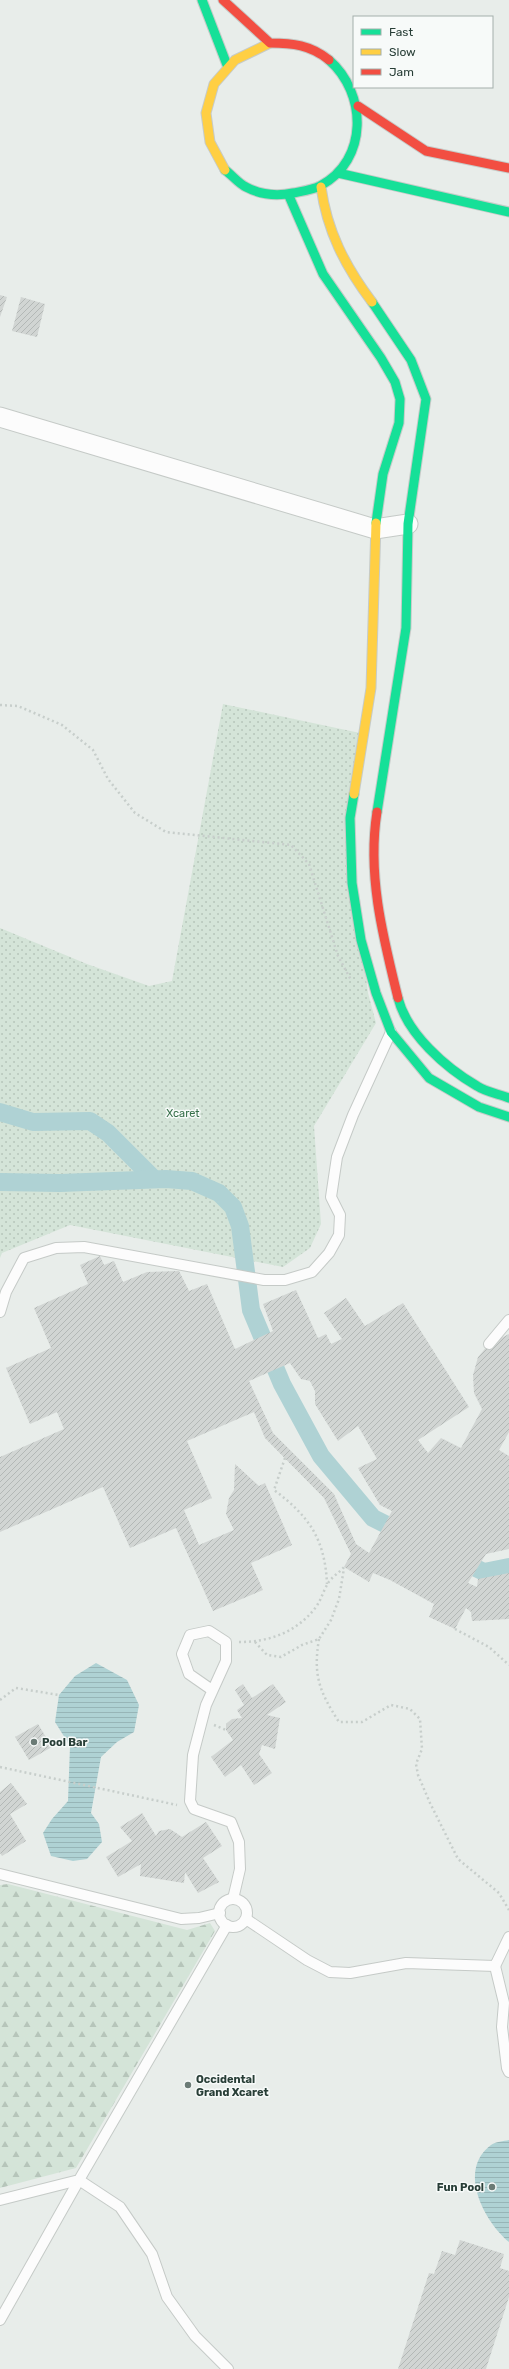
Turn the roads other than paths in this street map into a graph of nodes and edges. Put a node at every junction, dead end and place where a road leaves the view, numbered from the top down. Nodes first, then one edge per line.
1 (202, 0) edge
2 (223, 0) edge
3 (270, 43) junction
4 (227, 65) junction
5 (358, 106) junction
6 (509, 168) edge
7 (338, 173) junction
8 (321, 187) junction
9 (289, 196) junction
10 (509, 212) edge
11 (0, 417) edge
12 (408, 524) junction
13 (375, 529) junction
14 (402, 1013) junction
15 (392, 1032) junction
16 (509, 1098) edge
17 (509, 1117) edge
18 (0, 1312) edge
19 (509, 1320) edge
20 (489, 1344) dead end
21 (212, 1690) junction
22 (0, 1874) edge
23 (233, 1899) junction
24 (220, 1913) junction
25 (246, 1919) junction
26 (227, 1925) junction
27 (509, 1937) edge
28 (495, 1966) junction
29 (509, 2072) edge
30 (79, 2180) junction
31 (0, 2200) edge
32 (0, 2320) edge
33 (228, 2369) edge

1 - 4 street
2 - 3 street
3 - 4 street
3 - 5 street
4 - 9 street
5 - 6 street
5 - 7 street
7 - 8 street
7 - 10 street
8 - 9 street
8 - 12 street
9 - 13 street
11 - 13 street
12 - 13 street
12 - 14 street
13 - 15 street
14 - 15 lane
14 - 16 street
15 - 17 street
15 - 18 lane
19 - 20 lane
21 - 21 lane
21 - 23 lane
22 - 24 lane
23 - 24 lane
23 - 25 lane
24 - 26 lane
25 - 26 lane
25 - 28 lane
26 - 30 lane
27 - 28 lane
28 - 29 lane
30 - 31 lane
30 - 32 lane
30 - 33 lane

